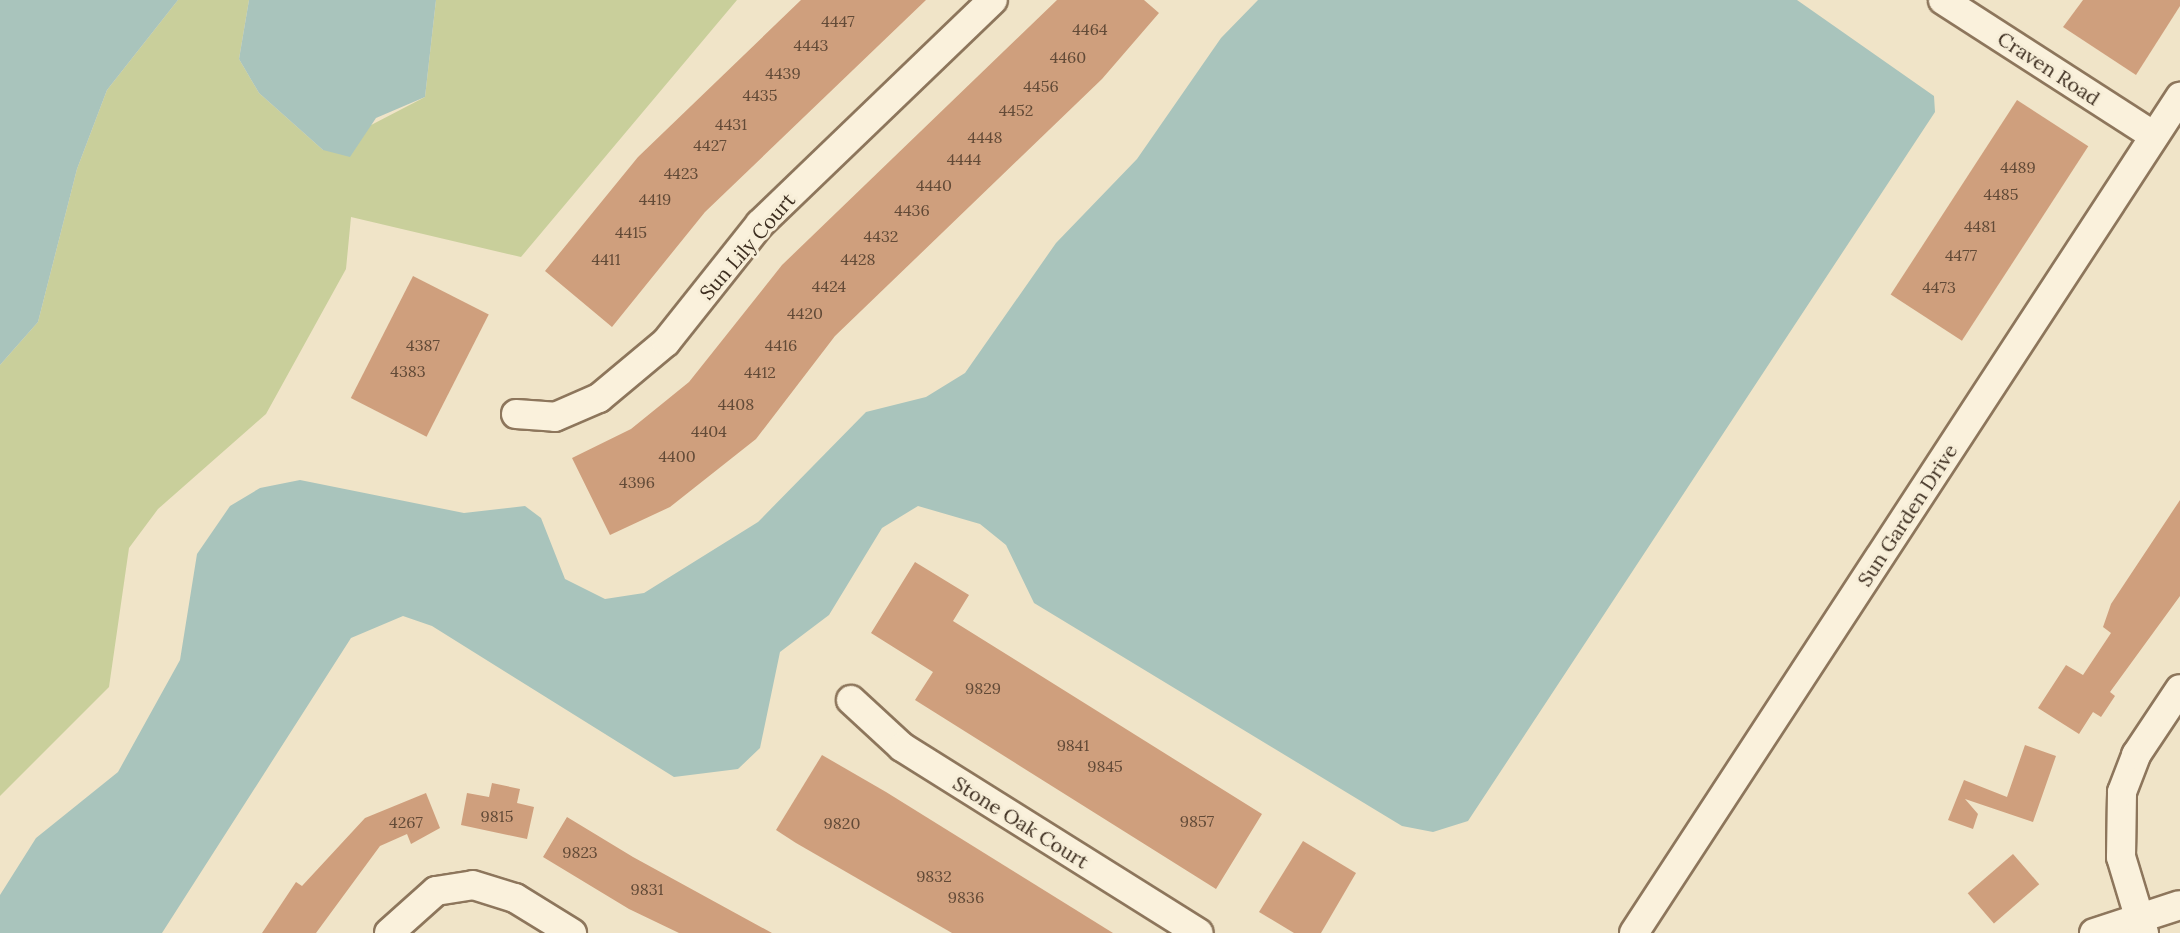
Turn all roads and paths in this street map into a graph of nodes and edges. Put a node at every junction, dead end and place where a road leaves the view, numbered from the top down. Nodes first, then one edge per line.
1 (993, 0) edge
2 (1943, 0) edge
3 (2180, 97) edge
4 (2154, 136) junction
5 (516, 414) dead end
6 (2180, 689) edge
7 (851, 700) dead end
8 (2180, 905) edge
9 (2141, 925) edge
10 (389, 933) edge
11 (572, 933) edge
12 (1199, 933) edge
13 (1634, 933) edge
14 (2094, 933) edge

1 - 5 street, Sun Lily Court
2 - 4 street, Craven Road
3 - 4 street, Sun Garden Drive
4 - 13 street, Sun Garden Drive
6 - 9 street
7 - 12 street, Stone Oak Court
8 - 9 street
9 - 14 street
10 - 11 street

